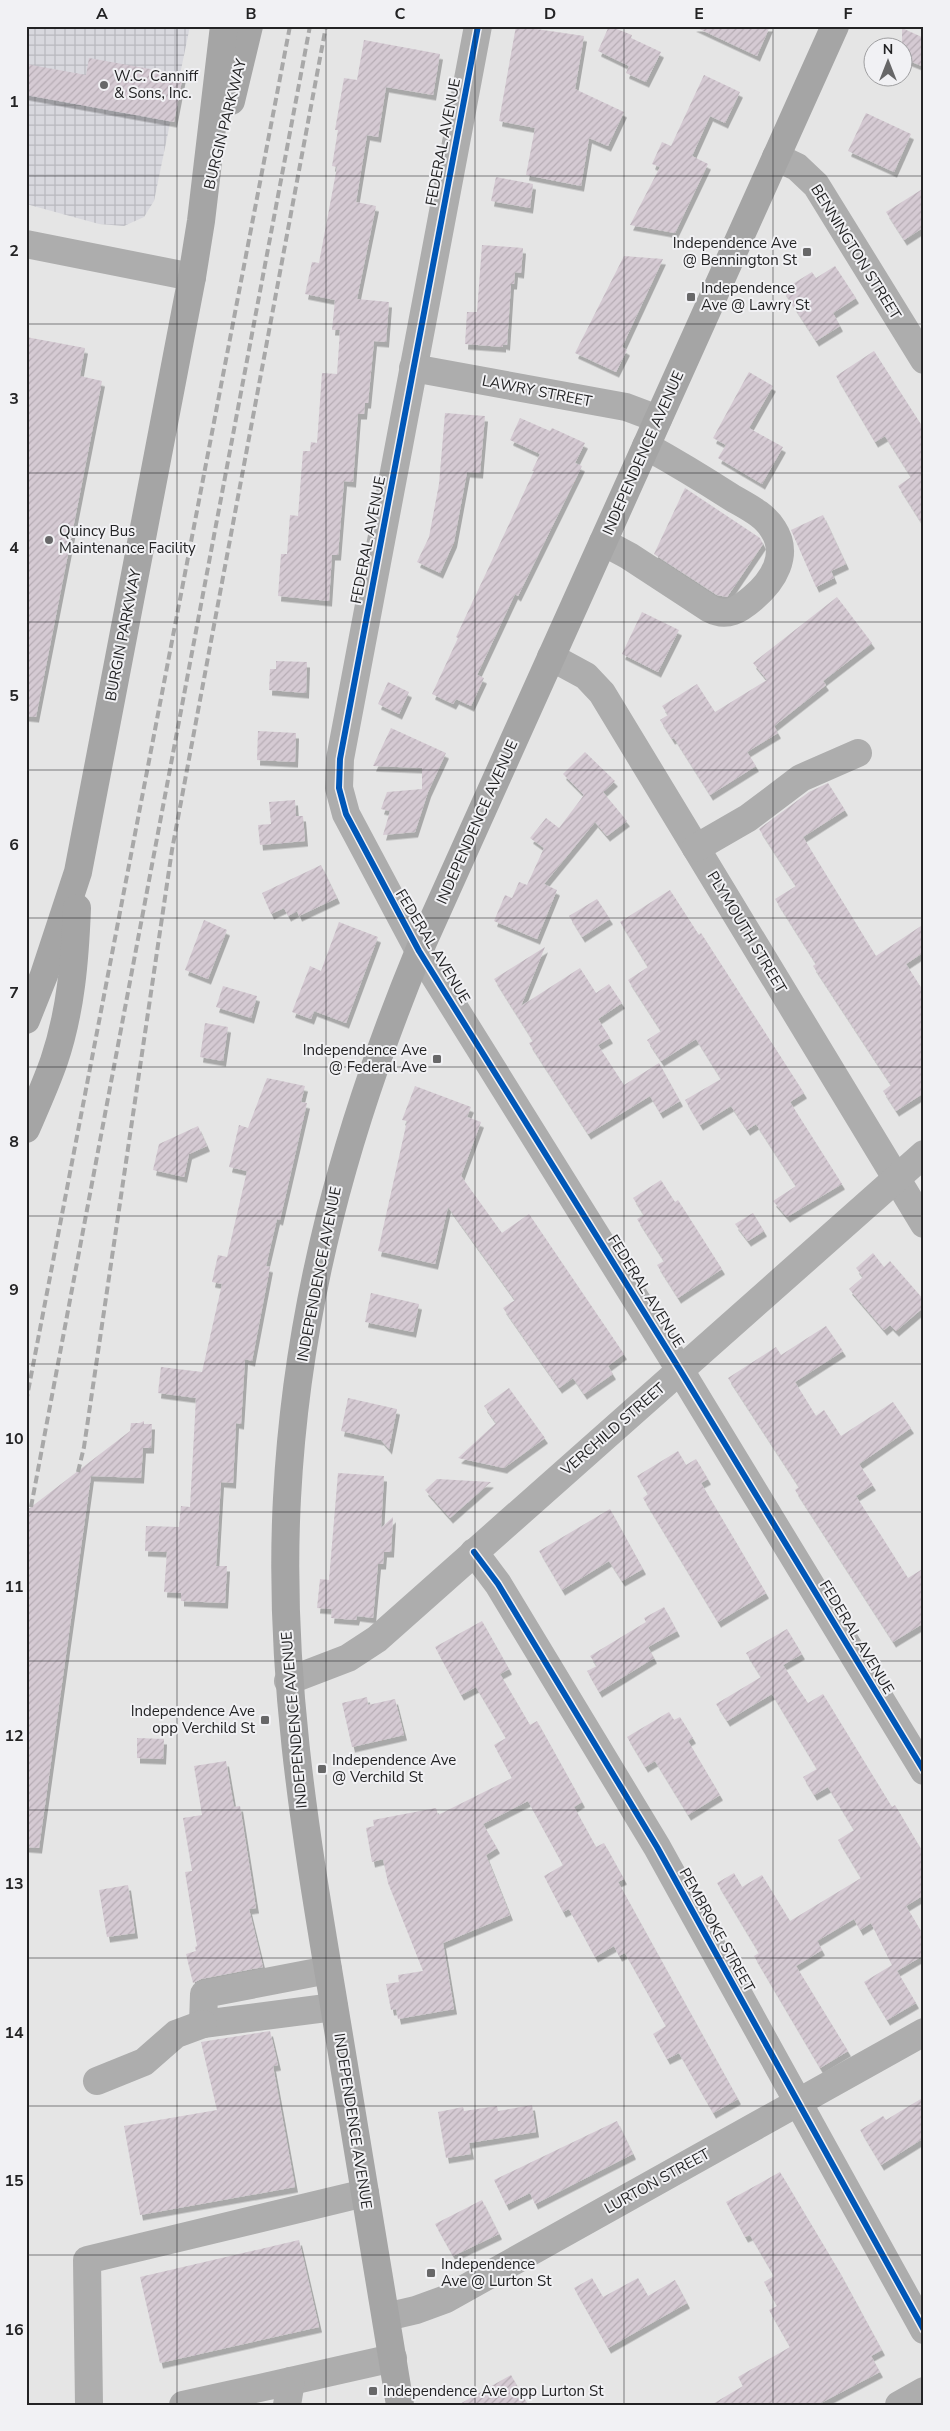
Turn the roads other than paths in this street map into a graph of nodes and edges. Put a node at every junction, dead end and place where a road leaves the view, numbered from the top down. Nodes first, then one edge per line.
1 (224, 26) edge
2 (248, 26) edge
3 (478, 26) edge
4 (835, 26) edge
5 (776, 157) junction
6 (202, 221) junction
7 (26, 244) edge
8 (192, 276) junction
9 (924, 360) edge
10 (413, 368) junction
11 (658, 419) junction
12 (646, 446) junction
13 (603, 542) junction
14 (551, 657) junction
15 (858, 753) dead end
16 (696, 848) junction
17 (78, 872) junction
18 (419, 950) junction
19 (26, 1020) edge
20 (26, 1129) edge
21 (924, 1154) edge
22 (896, 1179) junction
23 (924, 1224) edge
24 (680, 1370) junction
25 (474, 1552) junction
26 (288, 1681) junction
27 (924, 1772) edge
28 (328, 1970) junction
29 (334, 2007) junction
30 (203, 2024) junction
31 (924, 2032) edge
32 (97, 2081) dead end
33 (797, 2103) junction
34 (365, 2193) junction
35 (386, 2316) junction
36 (924, 2330) edge
37 (392, 2358) junction
38 (924, 2391) edge
39 (289, 2393) edge
40 (89, 2405) edge
41 (182, 2405) edge
42 (400, 2405) edge
43 (899, 2405) edge

1 - 6 main road, BURGIN PARKWAY
2 - 6 main road, BURGIN PARKWAY
3 - 10 street, FEDERAL AVENUE
4 - 5 main road, INDEPENDENCE AVENUE
5 - 9 street, BENNINGTON STREET
5 - 11 main road, INDEPENDENCE AVENUE
6 - 8 main road, BURGIN PARKWAY
7 - 8 street
8 - 17 main road, BURGIN PARKWAY
10 - 11 street, LAWRY STREET
10 - 18 street, FEDERAL AVENUE
11 - 12 main road, INDEPENDENCE AVENUE
12 - 13 main road, INDEPENDENCE AVENUE
12 - 13 street
13 - 14 main road, INDEPENDENCE AVENUE
14 - 16 street, PLYMOUTH STREET
14 - 18 main road, INDEPENDENCE AVENUE
15 - 16 street
16 - 22 street, PLYMOUTH STREET
17 - 19 main road, BURGIN PARKWAY
17 - 20 main road, BURGIN PARKWAY
18 - 24 street, FEDERAL AVENUE
18 - 26 main road, INDEPENDENCE AVENUE
21 - 22 street, VERCHILD STREET
22 - 23 street, PLYMOUTH STREET
22 - 24 street, VERCHILD STREET
24 - 25 street, VERCHILD STREET
24 - 27 street, FEDERAL AVENUE
25 - 26 street, VERCHILD STREET
25 - 33 street, PEMBROKE STREET
26 - 28 main road, INDEPENDENCE AVENUE
28 - 29 main road, INDEPENDENCE AVENUE
28 - 30 street
29 - 30 street
29 - 34 main road, INDEPENDENCE AVENUE
30 - 32 street
31 - 33 street, LURTON STREET
33 - 35 street, LURTON STREET
33 - 36 street, PEMBROKE STREET
34 - 35 main road, INDEPENDENCE AVENUE
34 - 40 street
35 - 37 main road, INDEPENDENCE AVENUE
37 - 39 street
37 - 42 main road, INDEPENDENCE AVENUE
38 - 43 street
39 - 41 street

